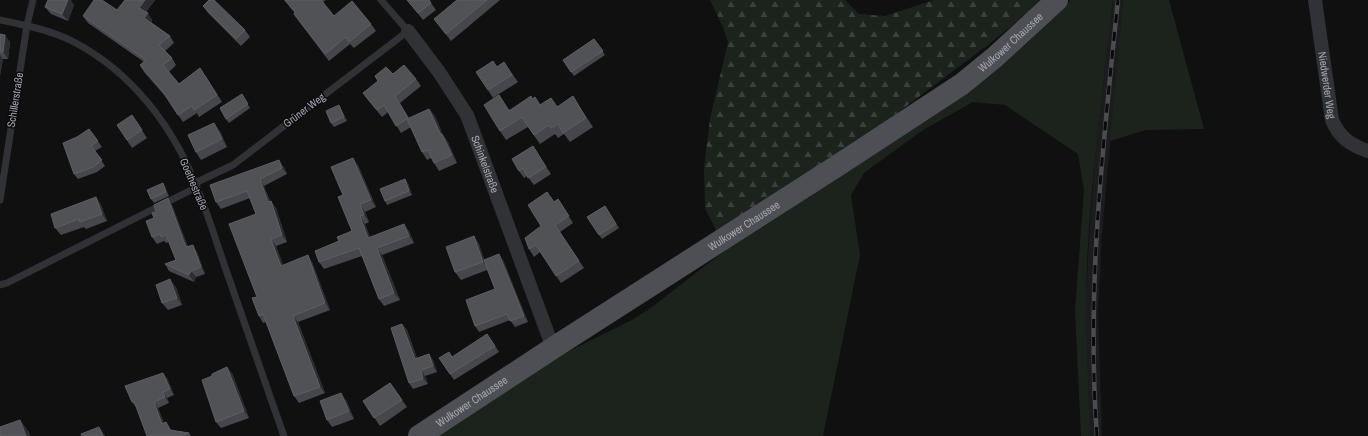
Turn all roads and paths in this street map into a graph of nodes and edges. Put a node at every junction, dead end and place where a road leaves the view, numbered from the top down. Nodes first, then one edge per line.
1 (33, 0) edge
2 (381, 0) edge
3 (1057, 0) edge
4 (1315, 0) edge
5 (0, 20) edge
6 (27, 25) junction
7 (408, 31) junction
8 (1368, 151) edge
9 (196, 185) junction
10 (0, 200) edge
11 (0, 284) edge
12 (553, 348) junction
13 (284, 436) edge
14 (419, 436) edge

1 - 6 lane, Schillerstraße
2 - 7 lane, Schinkelstraße
3 - 12 main road, Wulkower Chaussee
4 - 8 street, Niedwerder Weg
5 - 6 lane, Goethestraße
6 - 9 lane, Goethestraße
6 - 10 lane, Schillerstraße
7 - 9 lane, Grüner Weg
7 - 12 street, Schinkelstraße
9 - 11 lane, Grüner Weg
9 - 13 lane, Goethestraße
12 - 14 main road, Wulkower Chaussee

